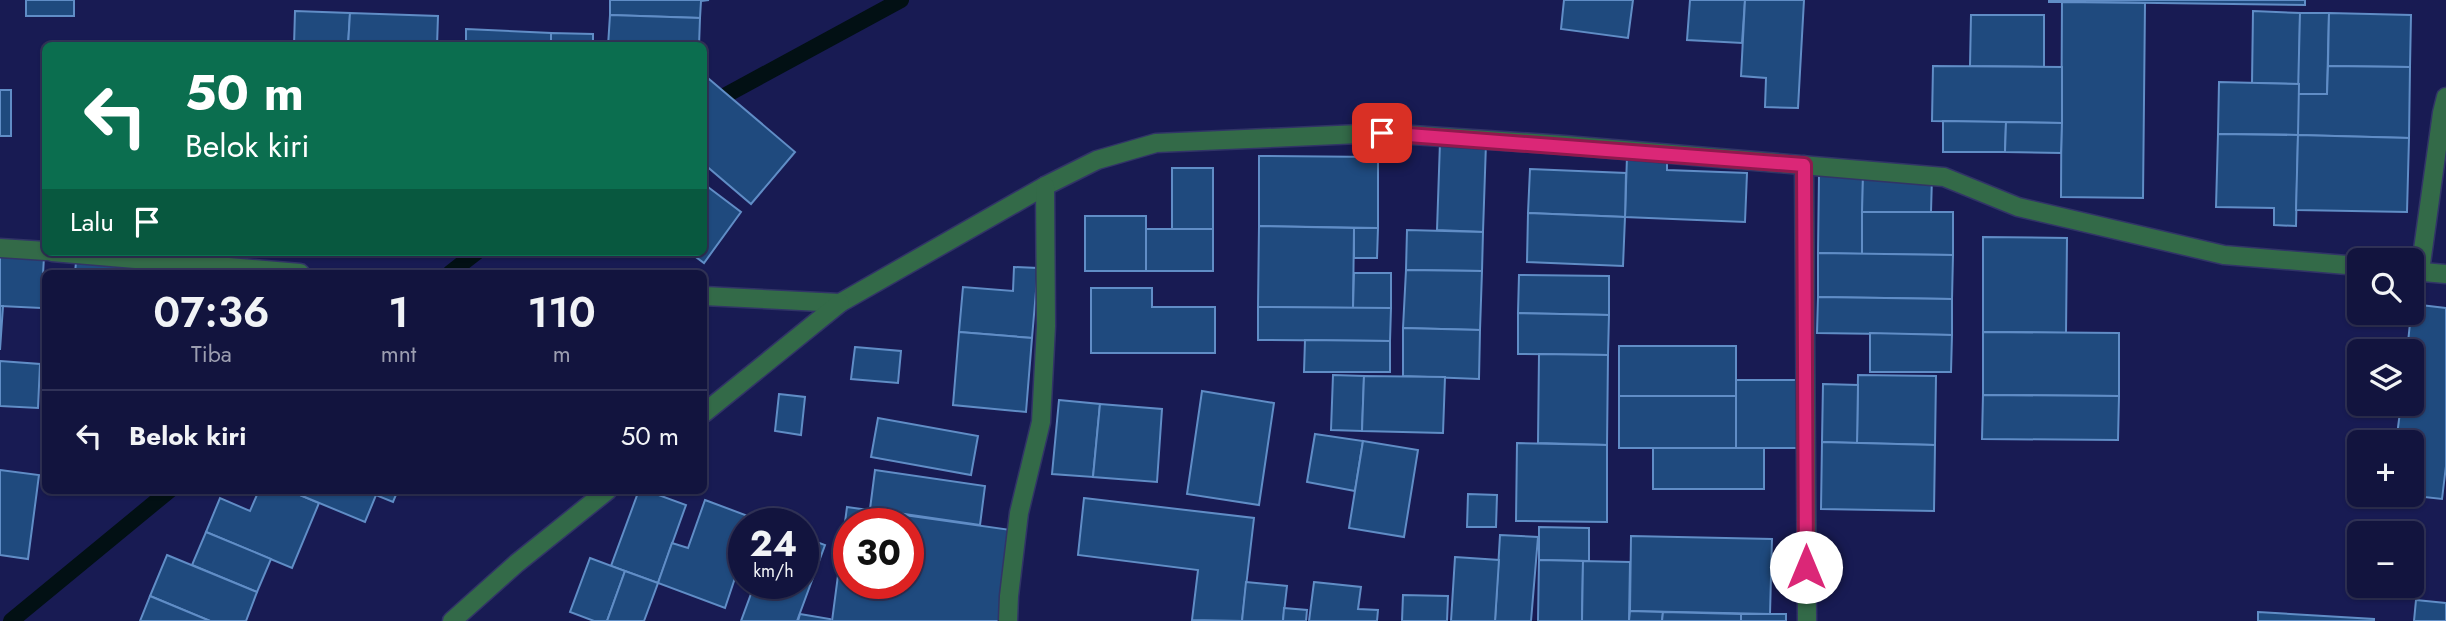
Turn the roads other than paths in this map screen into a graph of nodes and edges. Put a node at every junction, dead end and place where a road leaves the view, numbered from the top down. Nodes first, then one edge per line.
1 (2446, 97) edge
2 (1804, 165) junction
3 (1045, 186) junction
4 (0, 248) edge
5 (2420, 248) edge
6 (42, 251) edge
7 (99, 256) edge
8 (2347, 265) edge
9 (265, 270) edge
10 (2424, 272) edge
11 (2446, 274) edge
12 (707, 296) edge
13 (840, 303) junction
14 (707, 411) edge
15 (603, 494) edge
16 (452, 621) edge
17 (1008, 621) edge
18 (1807, 621) edge

1 - 5 street
2 - 3 street
2 - 8 street
2 - 18 street
3 - 13 street
3 - 17 street
4 - 6 street
7 - 9 street
10 - 11 street
12 - 13 street
13 - 14 street
15 - 16 street

